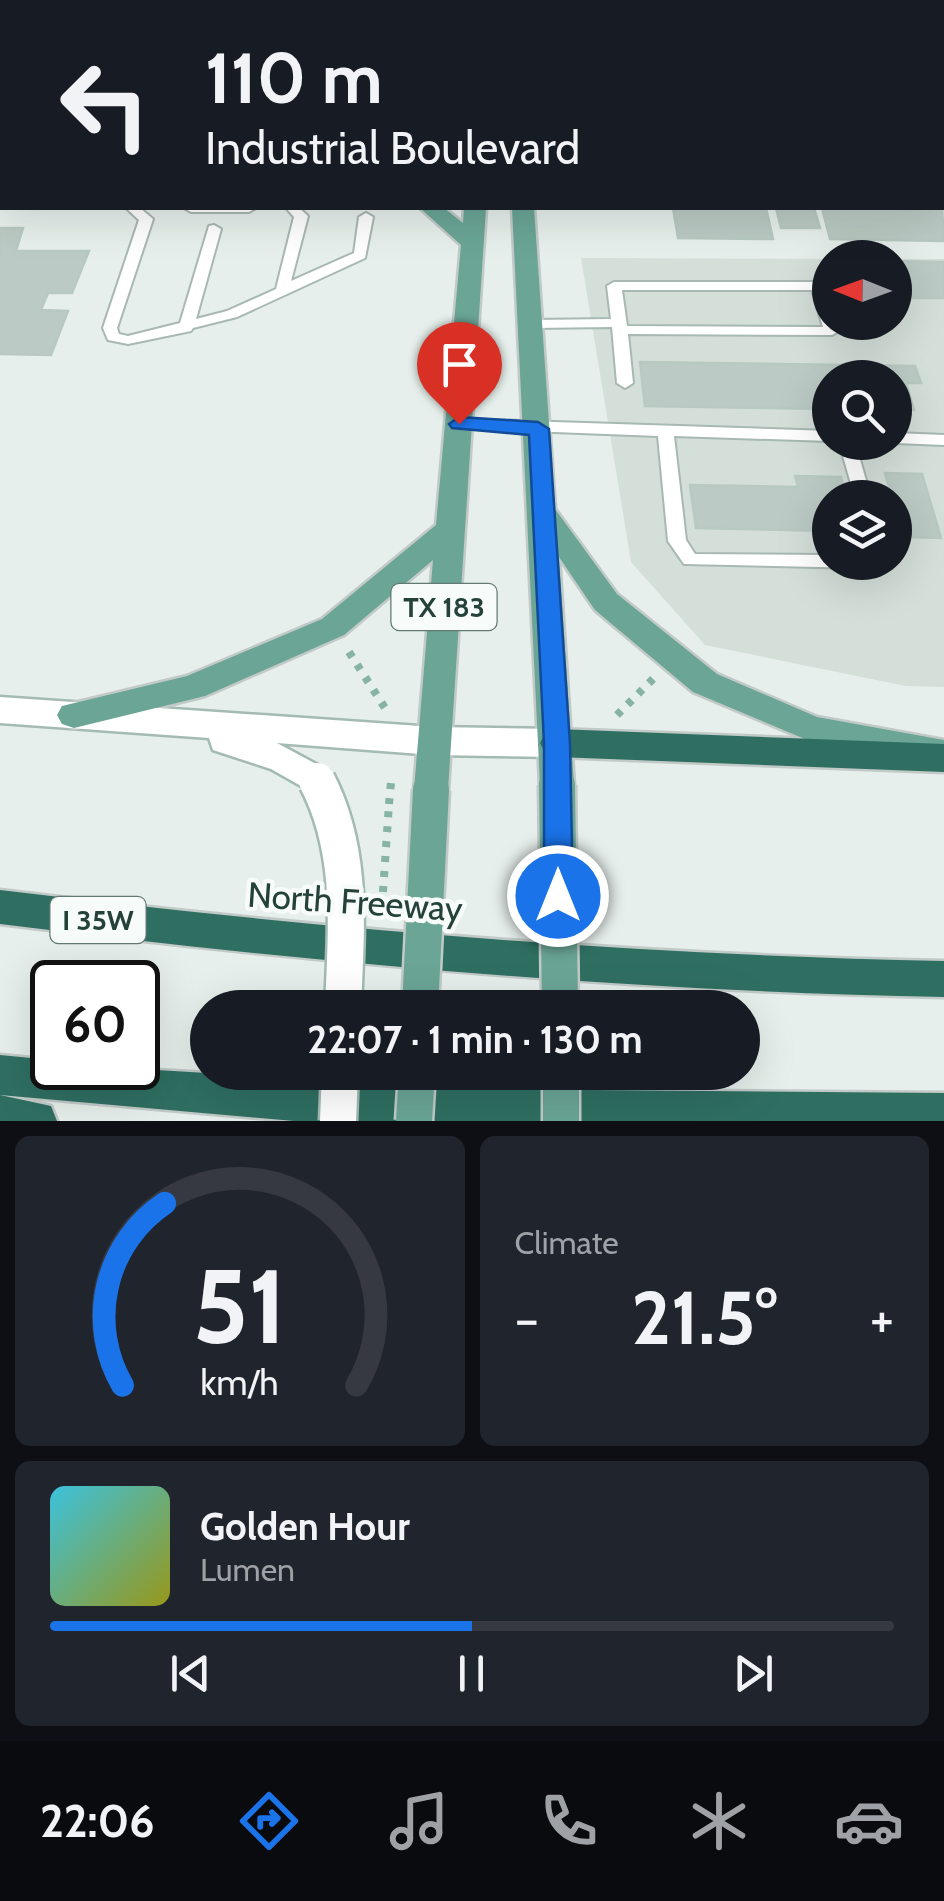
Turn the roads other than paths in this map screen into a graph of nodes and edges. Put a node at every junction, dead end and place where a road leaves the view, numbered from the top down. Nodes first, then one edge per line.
1 (136, 210) edge
2 (294, 210) edge
3 (433, 210) edge
4 (475, 210) edge
5 (524, 210) edge
6 (366, 216) dead end
7 (214, 229) dead end
8 (472, 242) junction
9 (282, 291) junction
10 (532, 324) junction
11 (619, 327) junction
12 (186, 328) junction
13 (625, 383) dead end
14 (459, 424) junction
15 (538, 429) junction
16 (665, 430) junction
17 (812, 435) edge
18 (912, 439) edge
19 (944, 440) edge
20 (545, 516) junction
21 (450, 530) junction
22 (812, 561) edge
23 (0, 710) edge
24 (74, 716) junction
25 (434, 741) junction
26 (557, 744) junction
27 (944, 756) edge
28 (0, 907) edge
29 (944, 979) edge
30 (344, 990) edge
31 (421, 990) edge
32 (560, 990) edge
33 (0, 1074) edge
34 (339, 1090) edge
35 (416, 1090) edge
36 (561, 1090) edge
37 (944, 1114) edge
38 (0, 1116) edge
39 (36, 1121) edge
40 (338, 1121) edge
41 (414, 1121) edge
42 (562, 1121) edge

1 - 12 lane
2 - 9 lane
3 - 8 main road
4 - 8 main road, TX 183
5 - 10 main road
6 - 9 lane
7 - 12 lane
8 - 14 main road, TX 183
9 - 12 lane
10 - 11 lane
10 - 15 main road
11 - 11 lane
11 - 13 lane
14 - 15 lane
14 - 21 main road, TX 183
15 - 16 lane
15 - 20 main road
16 - 17 lane
16 - 22 lane
18 - 19 lane
20 - 26 main road
20 - 27 main road
21 - 24 main road
21 - 25 main road, TX 183
23 - 24 main road
24 - 25 main road
24 - 30 main road, bridge
25 - 26 main road
25 - 31 main road, TX 183, bridge
26 - 27 highway
26 - 32 main road, bridge
28 - 29 highway, North Freeway / I 35W
33 - 37 highway
34 - 40 main road, bridge
35 - 41 main road, bridge
36 - 42 main road, bridge
38 - 39 highway

